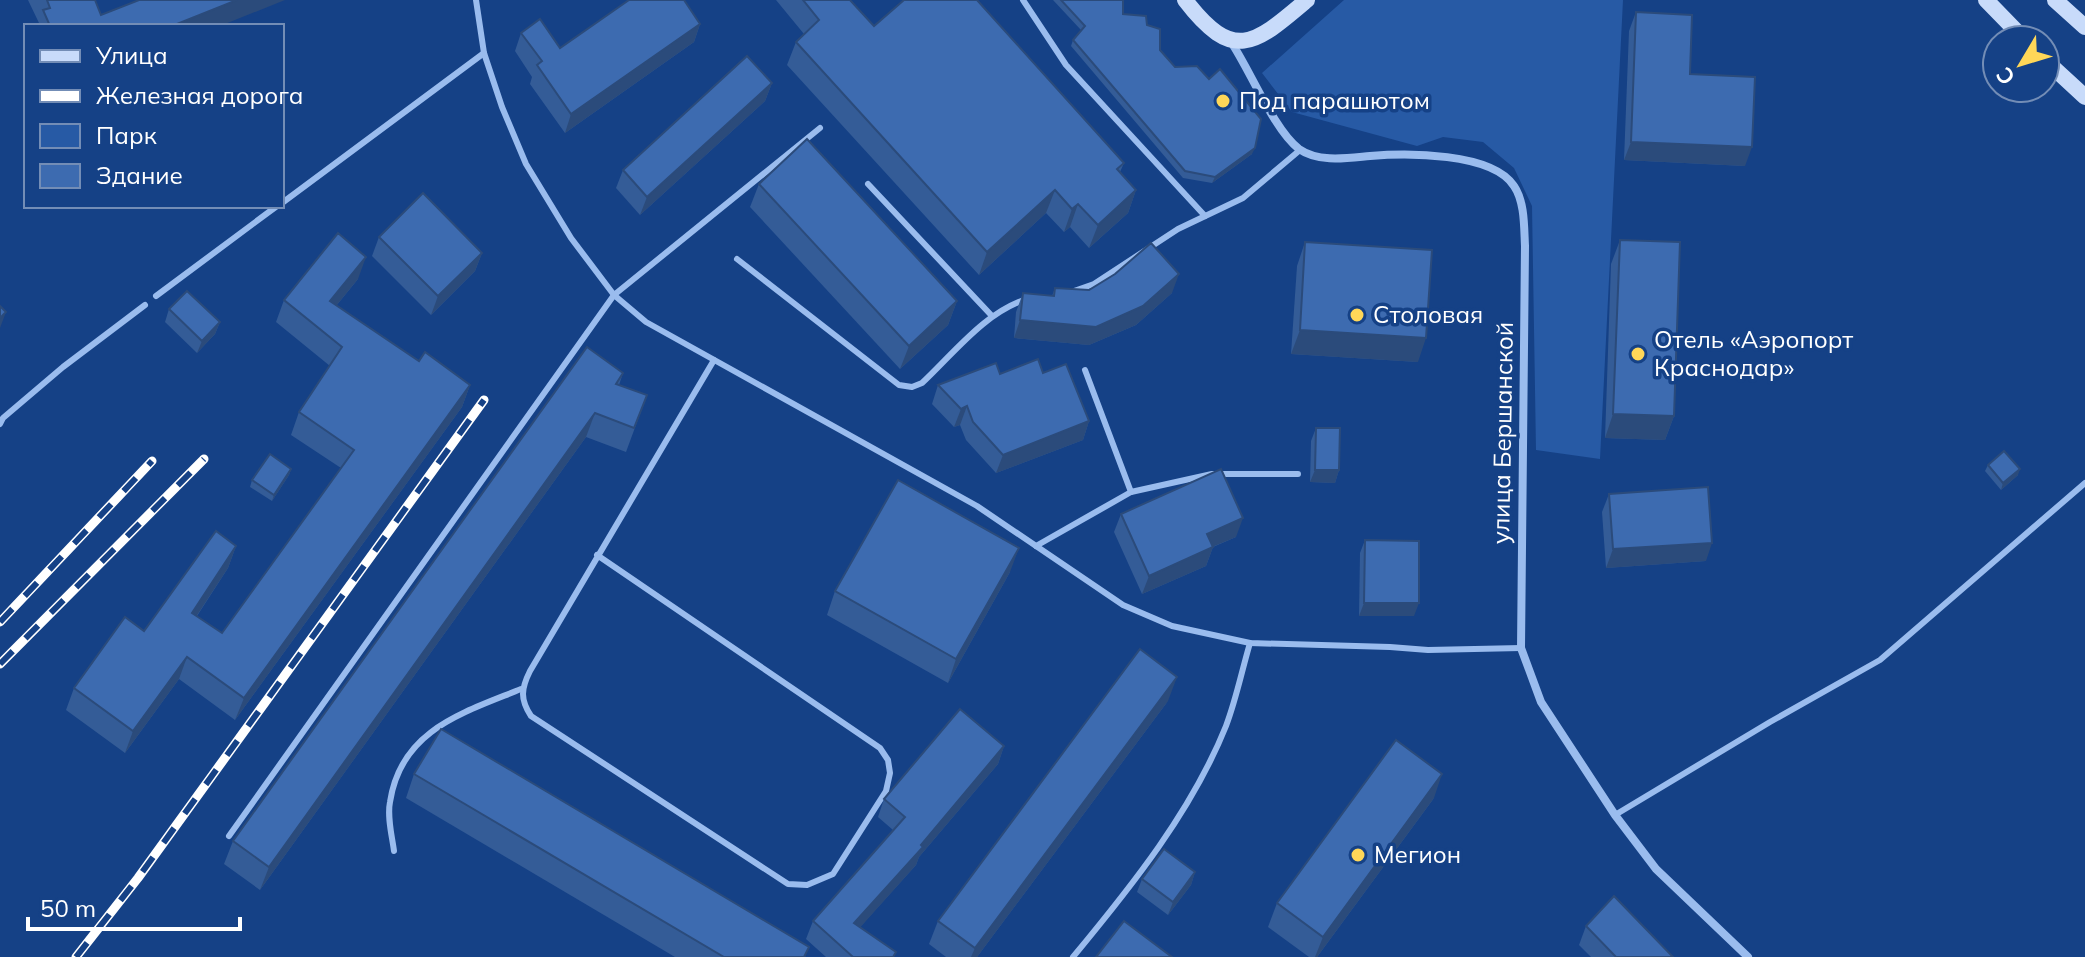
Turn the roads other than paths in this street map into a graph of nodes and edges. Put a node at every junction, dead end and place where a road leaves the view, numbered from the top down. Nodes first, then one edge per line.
1 (476, 0) edge
2 (1023, 0) edge
3 (1185, 0) edge
4 (1307, 0) edge
5 (1986, 0) edge
6 (2055, 0) edge
7 (2009, 24) edge
8 (2085, 27) edge
9 (1230, 41) junction
10 (484, 53) junction
11 (2061, 75) edge
12 (2085, 97) edge
13 (820, 128) dead end
14 (1300, 150) junction
15 (868, 184) dead end
16 (284, 201) edge
17 (275, 208) edge
18 (1205, 216) junction
19 (737, 259) dead end
20 (1061, 293) edge
21 (614, 295) junction
22 (156, 296) dead end
23 (1029, 298) edge
24 (145, 305) dead end
25 (992, 316) junction
26 (714, 360) junction
27 (1085, 370) dead end
28 (0, 424) edge
29 (1298, 474) dead end
30 (2085, 483) edge
31 (1131, 492) junction
32 (1036, 546) junction
33 (597, 555) junction
34 (1250, 643) junction
35 (1521, 648) junction
36 (521, 689) junction
37 (1615, 815) junction
38 (229, 836) dead end
39 (394, 851) dead end
40 (1073, 957) edge
41 (1748, 957) edge

1 - 10 lane
2 - 18 lane
3 - 9 main road
4 - 9 main road
5 - 7 main road
6 - 8 main road
9 - 14 street
10 - 16 lane
10 - 21 lane
11 - 12 main road
13 - 21 lane
14 - 18 lane
14 - 35 street, улица Бершанской
15 - 25 lane
17 - 22 lane
18 - 20 lane
19 - 25 lane
21 - 26 lane
21 - 38 lane
23 - 25 lane
24 - 28 lane
26 - 32 lane
26 - 33 lane
27 - 31 lane
29 - 31 lane
30 - 37 lane
31 - 32 lane
32 - 34 lane
33 - 36 lane
33 - 36 lane
34 - 35 lane
34 - 40 lane
35 - 37 street, улица Бершанской
36 - 39 lane
37 - 41 street, улица Бершанской

